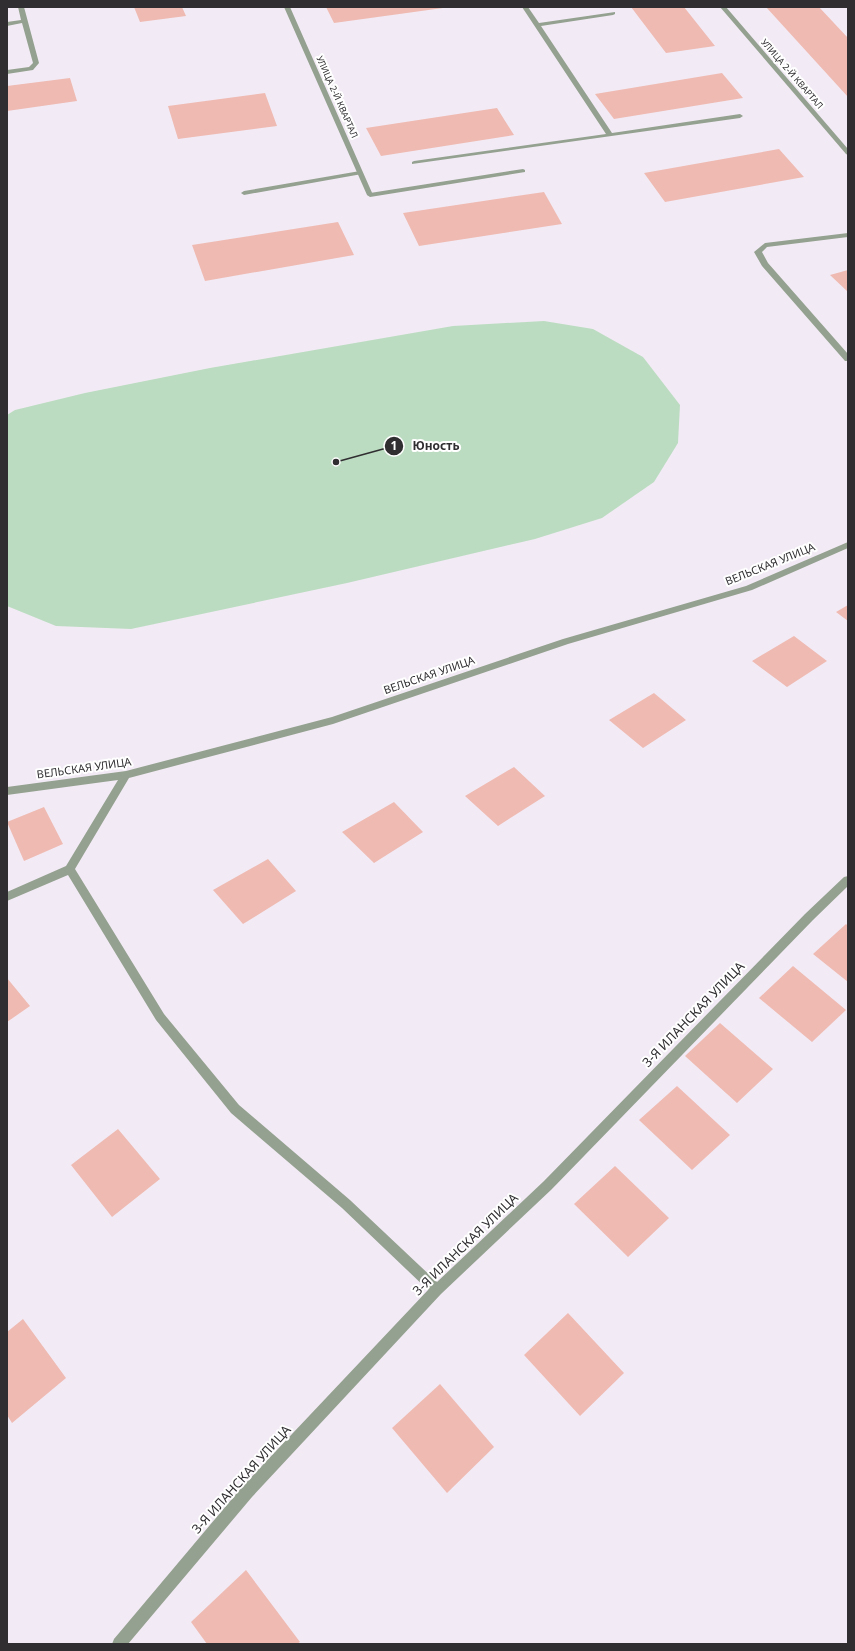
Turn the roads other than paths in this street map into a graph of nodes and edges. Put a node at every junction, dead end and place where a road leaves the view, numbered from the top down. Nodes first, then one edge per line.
1 (21, 7) edge
2 (287, 7) edge
3 (525, 7) edge
4 (723, 7) edge
5 (613, 13) dead end
6 (25, 21) junction
7 (7, 24) edge
8 (537, 25) junction
9 (7, 72) edge
10 (740, 116) dead end
11 (610, 135) junction
12 (848, 153) edge
13 (414, 163) dead end
14 (523, 171) dead end
15 (360, 173) junction
16 (244, 193) dead end
17 (848, 236) edge
18 (848, 359) edge
19 (848, 545) edge
20 (126, 775) junction
21 (7, 791) edge
22 (70, 869) junction
23 (848, 880) edge
24 (7, 897) edge
25 (438, 1290) junction
26 (119, 1644) edge

1 - 6 street
2 - 15 street, УЛИЦА 2-Й КВАРТАЛ
3 - 8 street
4 - 12 street, УЛИЦА 2-Й КВАРТАЛ
5 - 8 street
6 - 7 street
6 - 9 street
8 - 11 street
10 - 11 street
11 - 13 street
14 - 15 street, УЛИЦА 2-Й КВАРТАЛ
15 - 16 street
17 - 18 street
19 - 20 street, ВЕЛЬСКАЯ УЛИЦА
20 - 21 street, ВЕЛЬСКАЯ УЛИЦА
20 - 22 street
22 - 24 street
22 - 25 street
23 - 25 street, 3-Я ИЛАНСКАЯ УЛИЦА
25 - 26 street, 3-Я ИЛАНСКАЯ УЛИЦА

